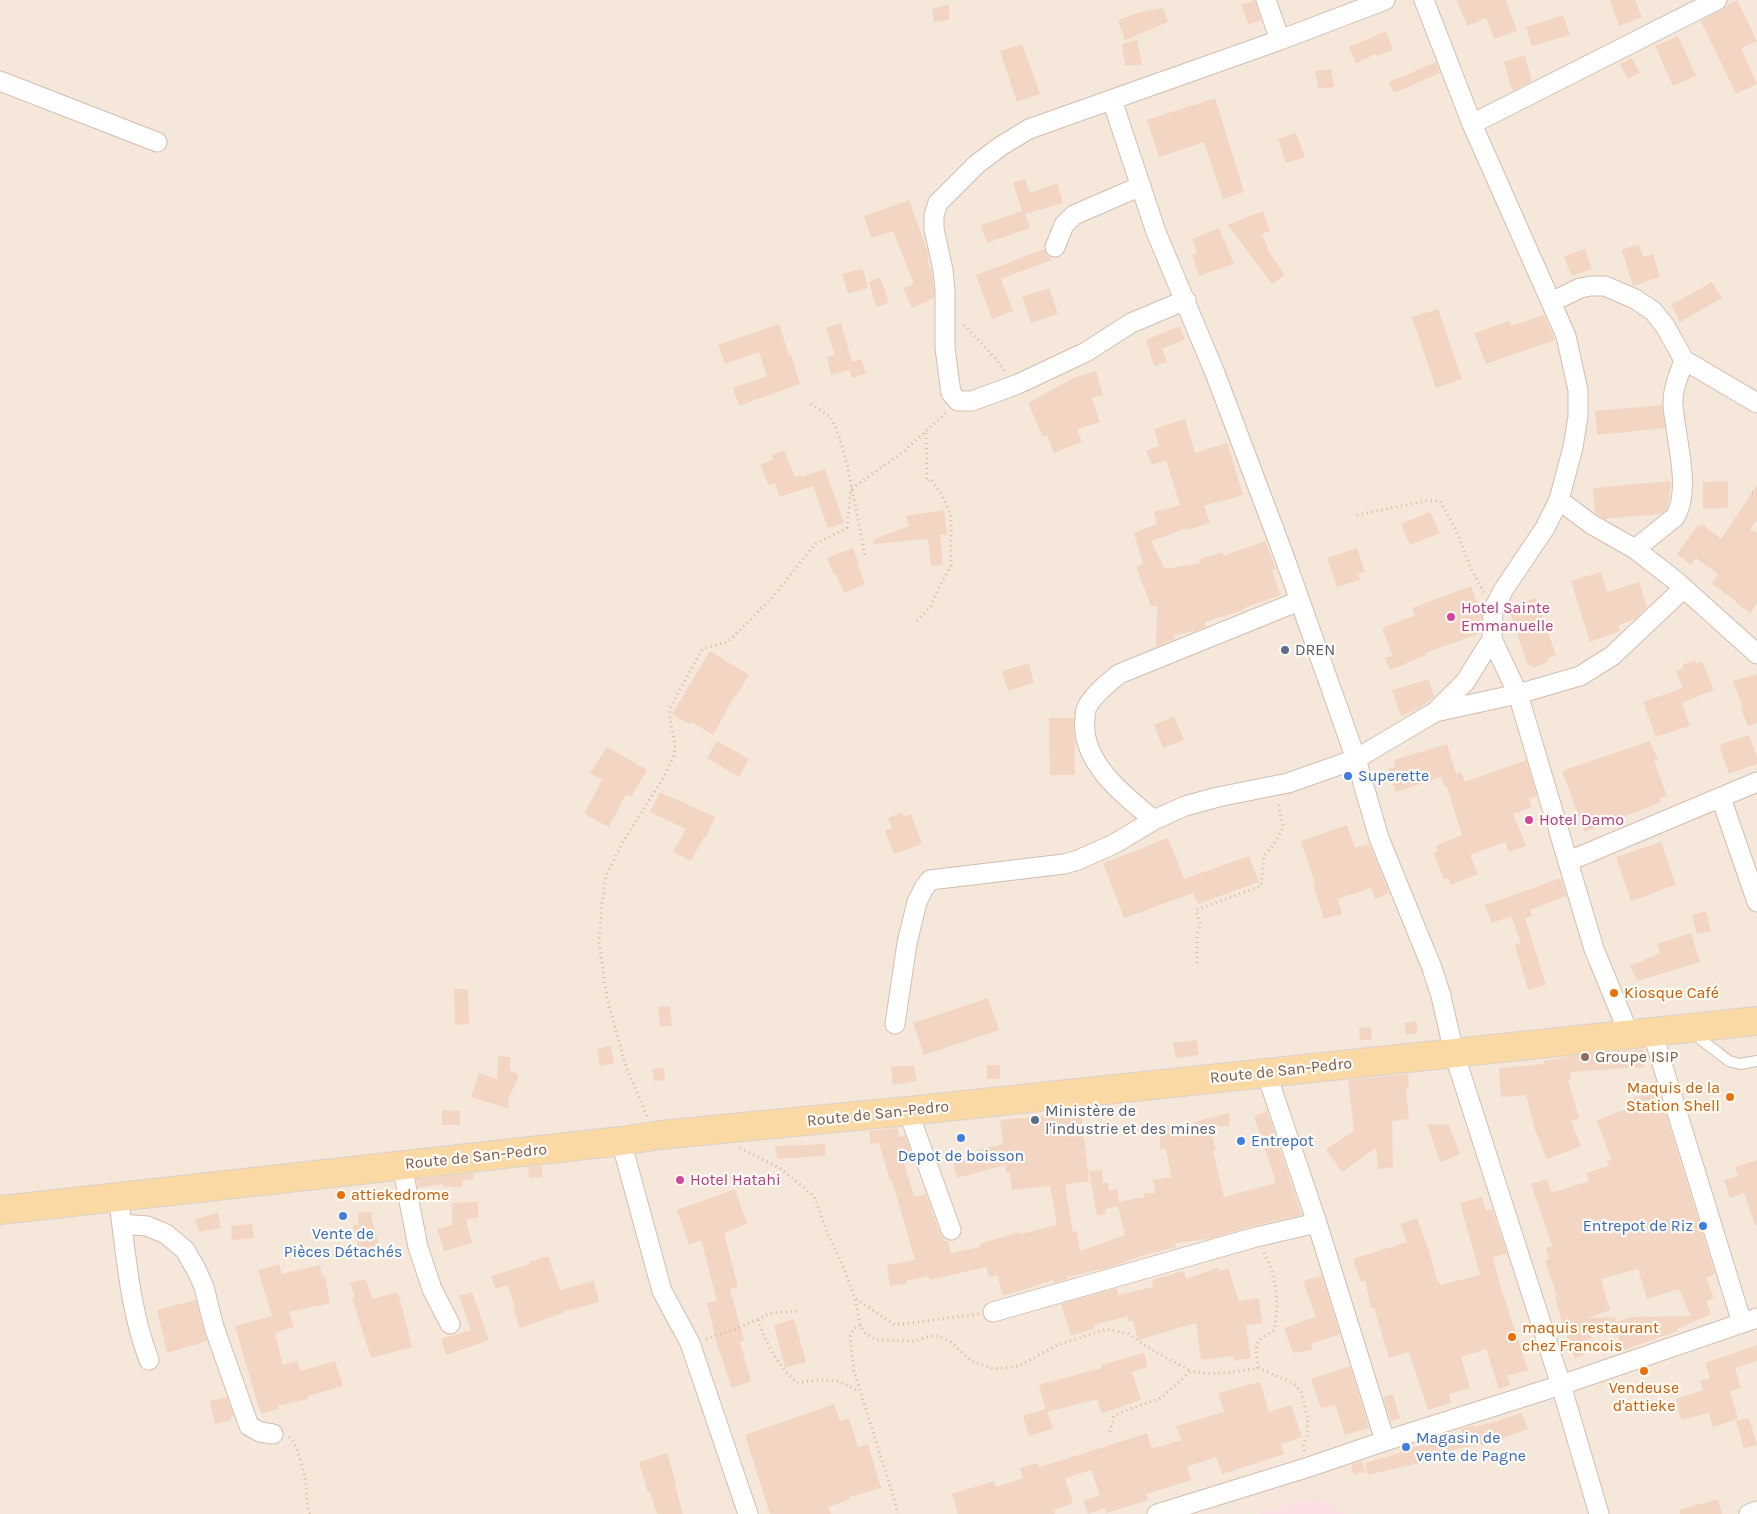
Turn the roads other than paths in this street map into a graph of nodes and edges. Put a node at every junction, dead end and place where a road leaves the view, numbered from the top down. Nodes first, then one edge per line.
1 (1266, 0) edge
2 (1385, 0) edge
3 (1424, 0) edge
4 (1717, 0) edge
5 (1280, 40) junction
6 (0, 81) edge
7 (1112, 100) junction
8 (1472, 124) junction
9 (157, 142) dead end
10 (1141, 186) junction
11 (1055, 247) dead end
12 (1186, 300) junction
13 (1552, 302) junction
14 (1684, 360) junction
15 (1757, 403) edge
16 (1559, 500) junction
17 (1634, 549) junction
18 (1684, 588) junction
19 (1299, 601) junction
20 (1492, 639) junction
21 (1757, 654) edge
22 (1518, 694) junction
23 (1435, 712) junction
24 (1356, 759) junction
25 (1757, 782) edge
26 (1721, 798) junction
27 (1154, 820) junction
28 (1569, 861) junction
29 (1757, 902) edge
30 (1757, 1020) edge
31 (895, 1024) dead end
32 (1685, 1027) junction
33 (1640, 1033) junction
34 (1454, 1053) junction
35 (1757, 1061) edge
36 (1266, 1072) junction
37 (908, 1111) junction
38 (621, 1141) junction
39 (402, 1165) junction
40 (118, 1196) junction
41 (0, 1210) edge
42 (1316, 1223) junction
43 (122, 1224) junction
44 (951, 1230) dead end
45 (992, 1312) road end
46 (1750, 1321) edge
47 (450, 1324) dead end
48 (149, 1360) dead end
49 (1562, 1386) junction
50 (273, 1434) road end
51 (1385, 1440) junction
52 (1757, 1511) edge
53 (748, 1514) edge
54 (1157, 1514) edge
55 (1599, 1514) edge
56 (1749, 1514) edge

1 - 5 street
2 - 5 street
3 - 8 street
4 - 8 street
5 - 7 street
6 - 9 street
7 - 10 street
7 - 12 street
8 - 13 street
10 - 11 street
10 - 12 street
12 - 19 street
13 - 14 street
13 - 16 street
14 - 15 street
14 - 17 street
16 - 17 street
16 - 20 street
17 - 18 street
18 - 21 street
18 - 22 street
19 - 24 street
19 - 27 street
20 - 22 street
20 - 23 street
22 - 23 street
22 - 28 street
23 - 24 street
24 - 27 street
24 - 34 street
25 - 26 street
26 - 28 street
26 - 29 street
27 - 31 street
28 - 33 street
30 - 32 main road, Route de San-Pedro
32 - 33 main road, Route de San-Pedro
32 - 35 lane
33 - 34 main road, Route de San-Pedro
33 - 46 street
34 - 36 main road, Route de San-Pedro
34 - 49 street
36 - 37 main road, Route de San-Pedro
36 - 42 street
37 - 38 main road, Route de San-Pedro
37 - 44 street
38 - 39 main road, Route de San-Pedro
38 - 53 street
39 - 40 main road, Route de San-Pedro
39 - 47 street
40 - 41 main road, Route de San-Pedro
40 - 43 street
42 - 45 street
42 - 51 street
43 - 48 street
43 - 50 street
46 - 49 street
49 - 51 street
49 - 55 street
51 - 54 street
52 - 56 street

